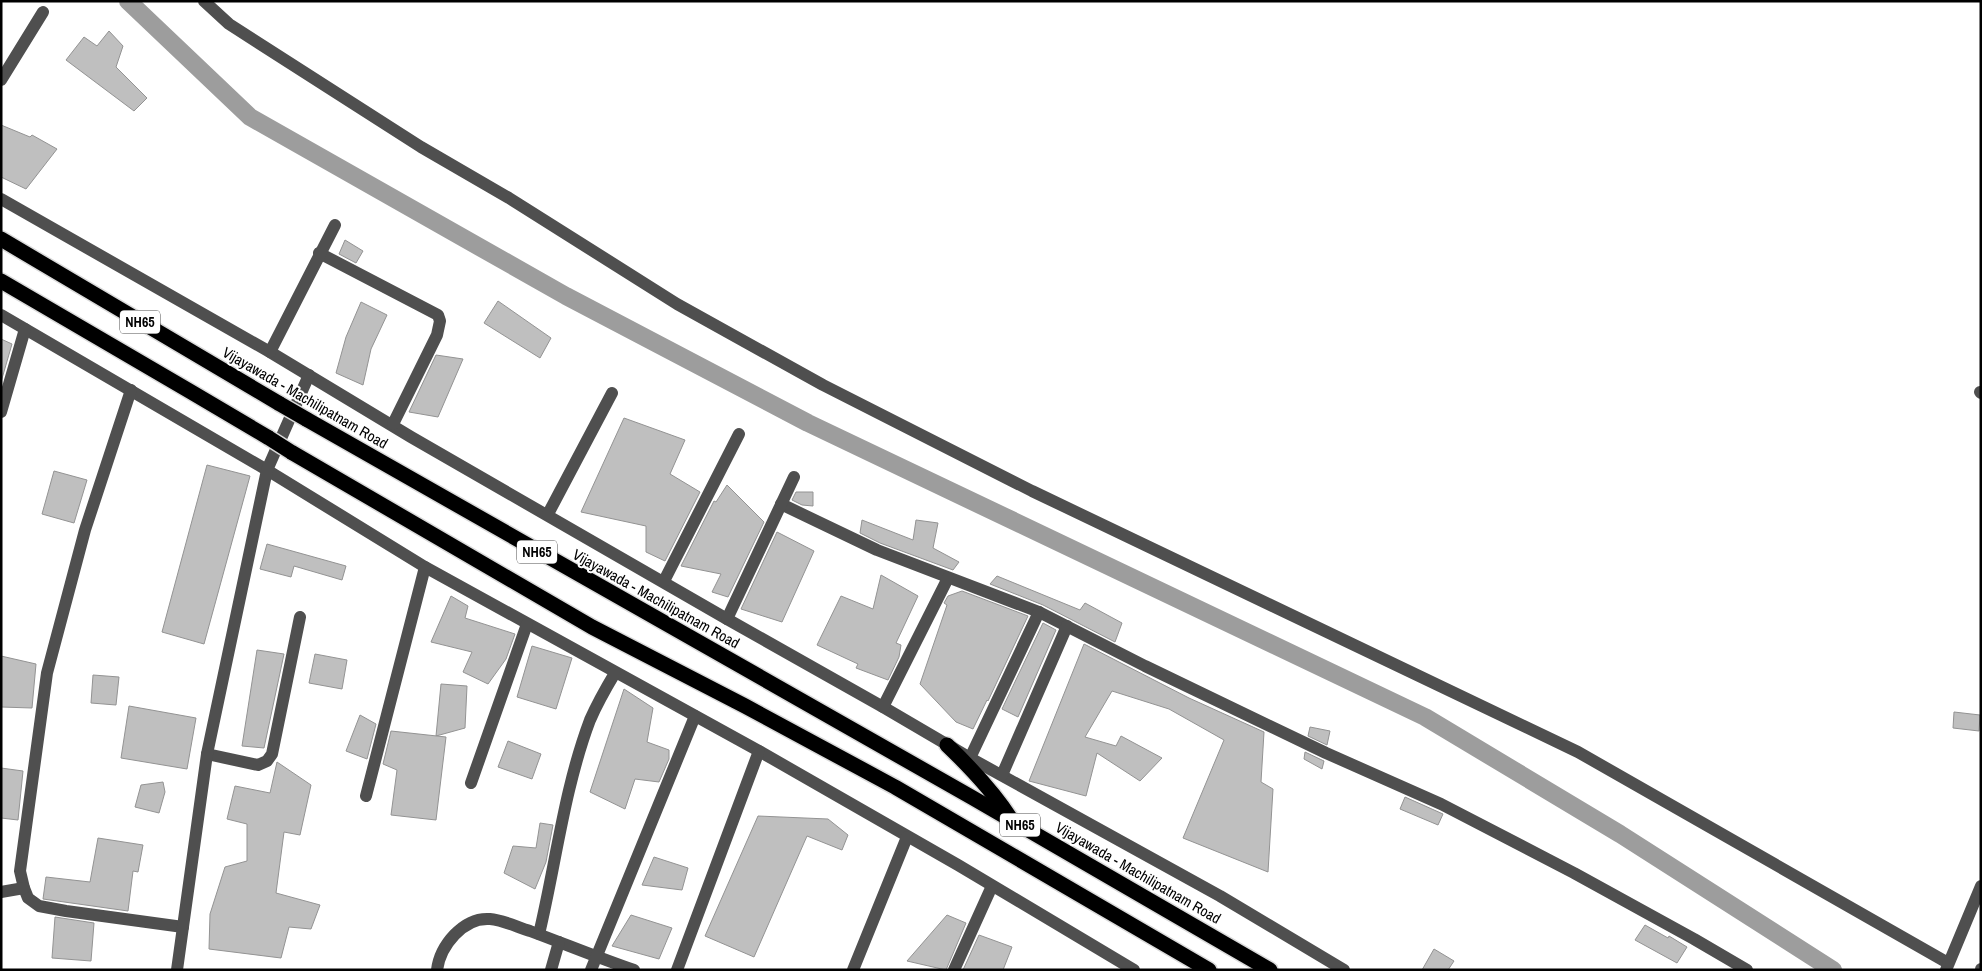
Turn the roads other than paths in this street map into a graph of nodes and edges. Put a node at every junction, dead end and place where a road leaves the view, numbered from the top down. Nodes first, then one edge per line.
1 (204, 1) edge
2 (43, 12) dead end
3 (1, 80) edge
4 (1, 198) edge
5 (335, 225) dead end
6 (1, 239) edge
7 (319, 253) junction
8 (1, 281) edge
9 (1, 316) edge
10 (25, 329) junction
11 (270, 352) junction
12 (309, 375) junction
13 (131, 390) junction
14 (612, 393) dead end
15 (1, 412) edge
16 (393, 424) junction
17 (738, 434) dead end
18 (266, 470) junction
19 (794, 477) dead end
20 (781, 504) junction
21 (548, 514) junction
22 (425, 567) junction
23 (948, 578) junction
24 (664, 581) junction
25 (1039, 612) junction
26 (300, 617) dead end
27 (727, 619) junction
28 (527, 624) junction
29 (1067, 626) junction
30 (615, 673) junction
31 (883, 707) junction
32 (695, 716) junction
33 (947, 745) junction
34 (759, 751) junction
35 (206, 754) junction
36 (970, 758) junction
37 (1002, 775) junction
38 (471, 783) dead end
39 (366, 796) dead end
40 (1012, 821) junction
41 (907, 836) junction
42 (992, 886) junction
43 (1981, 886) edge
44 (24, 888) junction
45 (1, 892) edge
46 (183, 927) junction
47 (539, 934) junction
48 (559, 942) junction
49 (595, 956) junction
50 (1947, 966) edge
51 (177, 970) edge
52 (437, 970) edge
53 (551, 970) edge
54 (591, 970) edge
55 (634, 970) edge
56 (677, 970) edge
57 (853, 970) edge
58 (954, 970) edge
59 (1134, 970) edge
60 (1209, 970) edge
61 (1270, 970) edge
62 (1344, 970) edge
63 (1747, 970) edge

1 - 50 street
2 - 3 street
4 - 11 street
5 - 7 street
6 - 40 highway, Vijayawada - Machilipatnam Road / NH65, bridge
7 - 11 street
7 - 16 street
8 - 60 highway, NH65, bridge
9 - 10 street
10 - 13 street
10 - 15 street
11 - 12 street
12 - 16 street
12 - 18 street
13 - 18 street
13 - 44 street
14 - 21 street
16 - 21 street
17 - 24 street
18 - 22 street
18 - 35 street
19 - 20 street
20 - 23 street
20 - 27 street
21 - 24 street
22 - 28 street
22 - 39 street
23 - 25 street
23 - 31 street
24 - 27 street
25 - 29 street
25 - 36 street
26 - 35 street
27 - 31 street
28 - 30 street
28 - 38 street
29 - 37 street
29 - 63 street
30 - 32 street
30 - 47 street
31 - 33 street
32 - 34 street
32 - 49 street
33 - 36 street
33 - 40 highway
34 - 41 street
34 - 56 street
35 - 46 street
36 - 37 street
37 - 62 street
40 - 61 highway, Vijayawada - Machilipatnam Road / NH65
41 - 42 street
41 - 57 street
42 - 58 street
42 - 59 street
43 - 50 street
44 - 45 street
44 - 46 street
46 - 51 street
47 - 48 street
47 - 52 street
48 - 49 street
48 - 53 street
49 - 54 street
49 - 55 street

